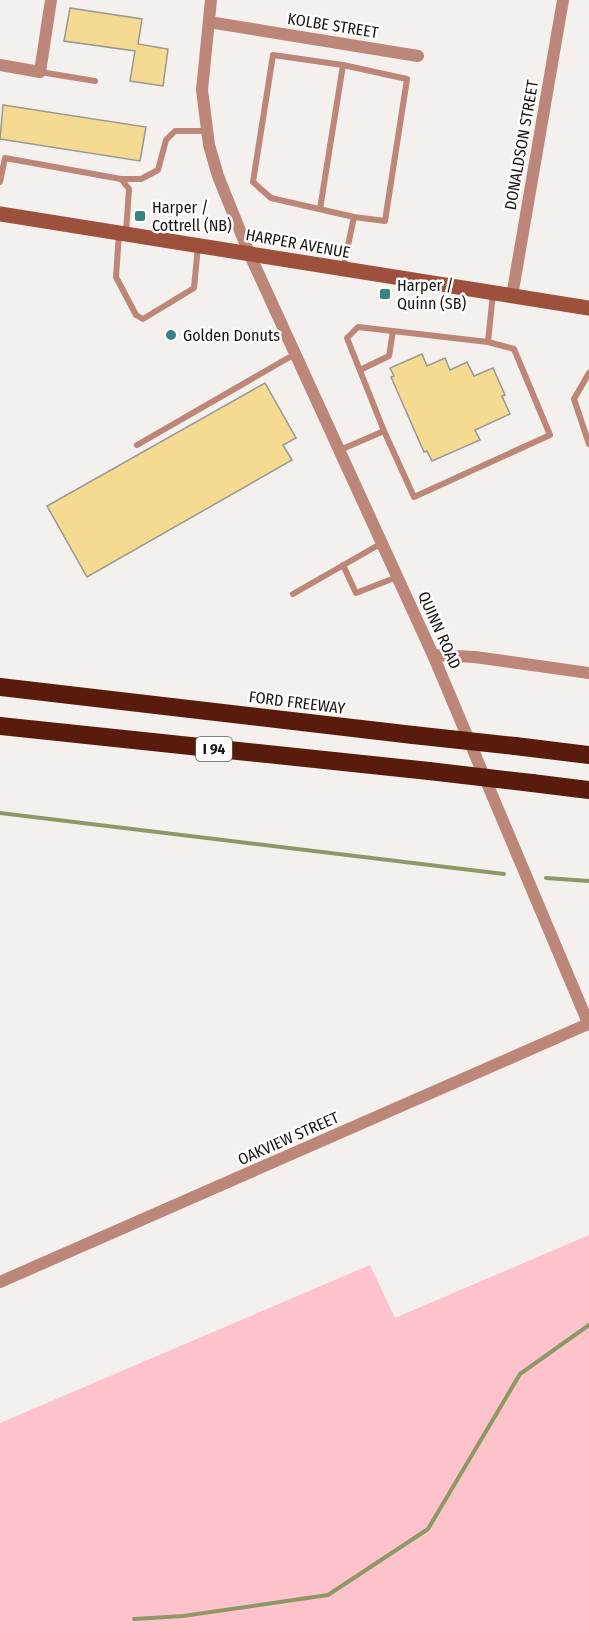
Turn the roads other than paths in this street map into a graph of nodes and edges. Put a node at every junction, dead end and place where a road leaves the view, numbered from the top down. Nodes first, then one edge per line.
1 (51, 0) edge
2 (211, 0) edge
3 (562, 0) edge
4 (209, 22) junction
5 (418, 56) dead end
6 (0, 65) edge
7 (344, 65) junction
8 (40, 72) junction
9 (95, 81) dead end
10 (207, 131) junction
11 (2, 157) edge
12 (121, 179) junction
13 (0, 182) edge
14 (320, 209) junction
15 (0, 214) edge
16 (354, 217) junction
17 (122, 233) junction
18 (198, 245) junction
19 (249, 253) junction
20 (343, 269) junction
21 (493, 293) junction
22 (512, 296) junction
23 (589, 308) edge
24 (393, 331) junction
25 (488, 342) junction
26 (296, 353) junction
27 (360, 370) junction
28 (589, 373) edge
29 (384, 431) junction
30 (589, 444) edge
31 (137, 445) dead end
32 (340, 450) junction
33 (382, 542) junction
34 (343, 565) junction
35 (398, 576) junction
36 (293, 594) dead end
37 (433, 655) junction
38 (589, 673) edge
39 (0, 687) edge
40 (0, 726) edge
41 (589, 755) edge
42 (589, 790) edge
43 (589, 1024) edge
44 (0, 1282) edge

1 - 8 street
2 - 4 street, QUINN ROAD
3 - 22 street, DONALDSON STREET
4 - 5 street, KOLBE STREET
4 - 10 street, QUINN ROAD
6 - 8 street
7 - 14 lane
7 - 14 lane
7 - 16 lane
8 - 9 lane
10 - 12 lane
10 - 19 street, QUINN ROAD
11 - 12 lane
11 - 13 lane
12 - 17 lane
14 - 16 lane
15 - 17 main road, HARPER AVENUE
16 - 20 lane
17 - 18 main road, HARPER AVENUE
17 - 18 lane
18 - 19 main road, HARPER AVENUE
19 - 20 main road, HARPER AVENUE
19 - 26 street, QUINN ROAD
20 - 21 main road, HARPER AVENUE
21 - 22 main road, HARPER AVENUE
21 - 25 lane
22 - 23 main road, HARPER AVENUE
24 - 25 lane
24 - 27 lane
24 - 27 lane
25 - 29 lane
26 - 31 lane
26 - 32 street, QUINN ROAD
27 - 29 lane
28 - 30 lane
29 - 32 lane
32 - 33 street, QUINN ROAD
33 - 34 lane
33 - 35 street, QUINN ROAD
34 - 35 lane
34 - 36 lane
35 - 37 street, QUINN ROAD
37 - 38 street
37 - 43 street, QUINN ROAD
39 - 41 highway, FORD FREEWAY / I 94, bridge
40 - 42 highway, I 94, bridge
43 - 44 street, OAKVIEW STREET

